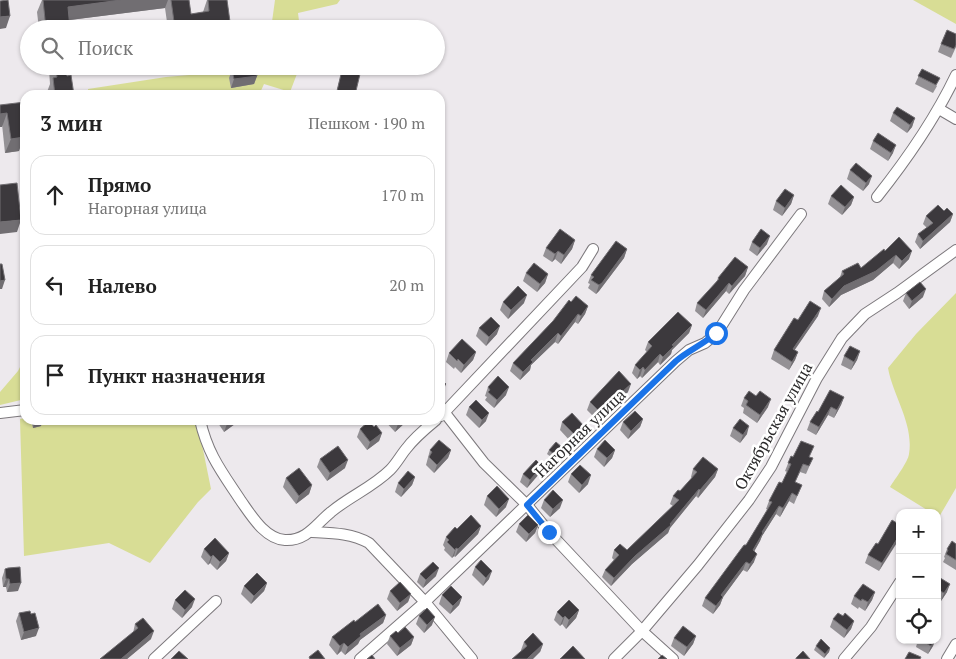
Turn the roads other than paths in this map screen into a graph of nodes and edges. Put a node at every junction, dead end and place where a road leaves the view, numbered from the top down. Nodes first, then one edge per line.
1 (956, 74) edge
2 (939, 109) junction
3 (956, 119) edge
4 (877, 197) dead end
5 (801, 214) dead end
6 (593, 249) dead end
7 (956, 250) edge
8 (20, 411) edge
9 (445, 412) edge
10 (0, 413) edge
11 (445, 418) edge
12 (201, 425) edge
13 (430, 425) edge
14 (527, 505) junction
15 (312, 532) junction
16 (896, 588) edge
17 (216, 601) dead end
18 (425, 602) junction
19 (642, 631) junction
20 (956, 644) edge
21 (154, 659) edge
22 (360, 659) edge
23 (472, 659) edge
24 (614, 659) edge
25 (673, 659) edge
26 (844, 659) edge
27 (947, 659) edge

1 - 2 street
2 - 3 street
2 - 4 street
5 - 14 street, Нагорная улица
6 - 9 street
7 - 19 street, Октябрьская улица
8 - 10 street
11 - 14 street
12 - 15 street
13 - 15 street
14 - 18 street, Нагорная улица
14 - 19 street
15 - 18 street
16 - 26 street
17 - 21 street
18 - 22 street, Нагорная улица
18 - 23 street
19 - 24 street, Октябрьская улица
19 - 25 street
20 - 27 street

